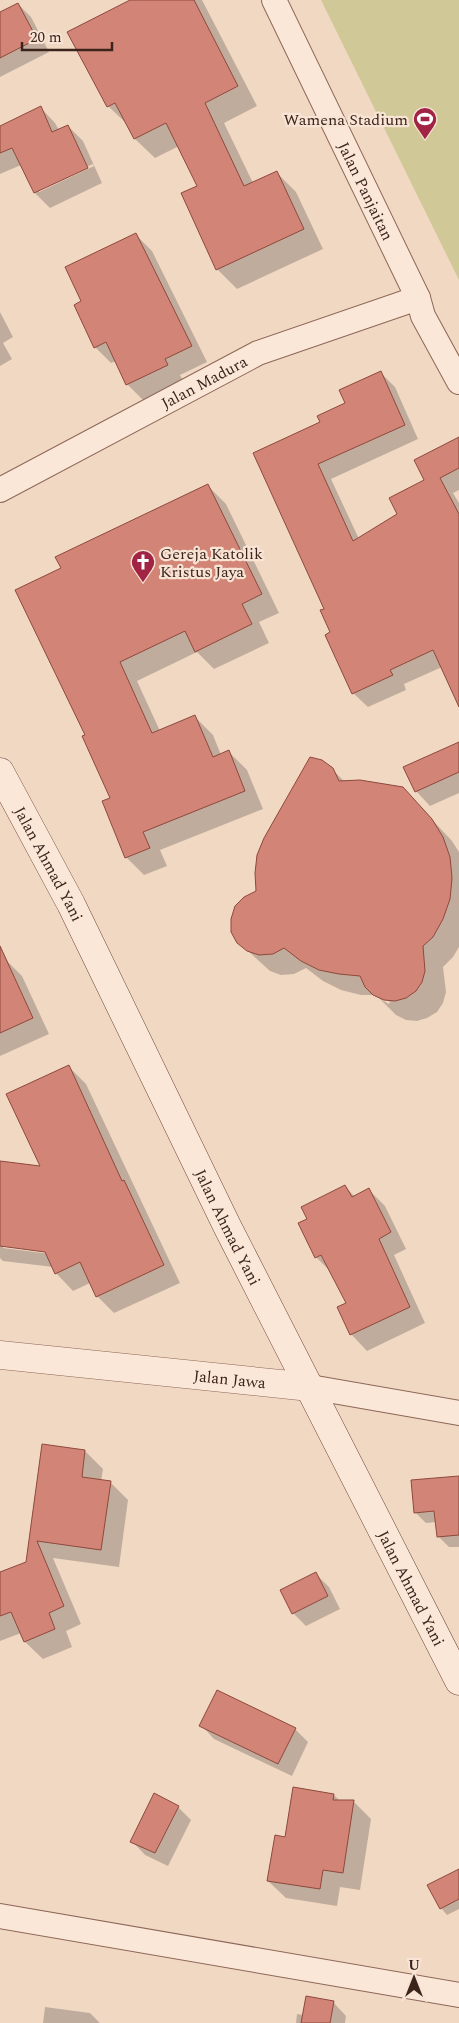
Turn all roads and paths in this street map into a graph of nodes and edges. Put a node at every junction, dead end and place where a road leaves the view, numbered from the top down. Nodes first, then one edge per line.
1 (274, 0) edge
2 (418, 298) junction
3 (459, 382) edge
4 (0, 490) edge
5 (0, 772) edge
6 (0, 1355) edge
7 (310, 1387) junction
8 (459, 1413) edge
9 (459, 1681) edge
10 (0, 1916) edge
11 (459, 1995) edge

1 - 2 street, Jalan Panjaitan
2 - 3 street, Jalan Panjaitan
2 - 4 street, Jalan Madura
5 - 7 main road, Jalan Ahmad Yani
6 - 7 main road, Jalan Jawa
7 - 8 street, Jalan Jawa
7 - 9 main road, Jalan Ahmad Yani
10 - 11 street

